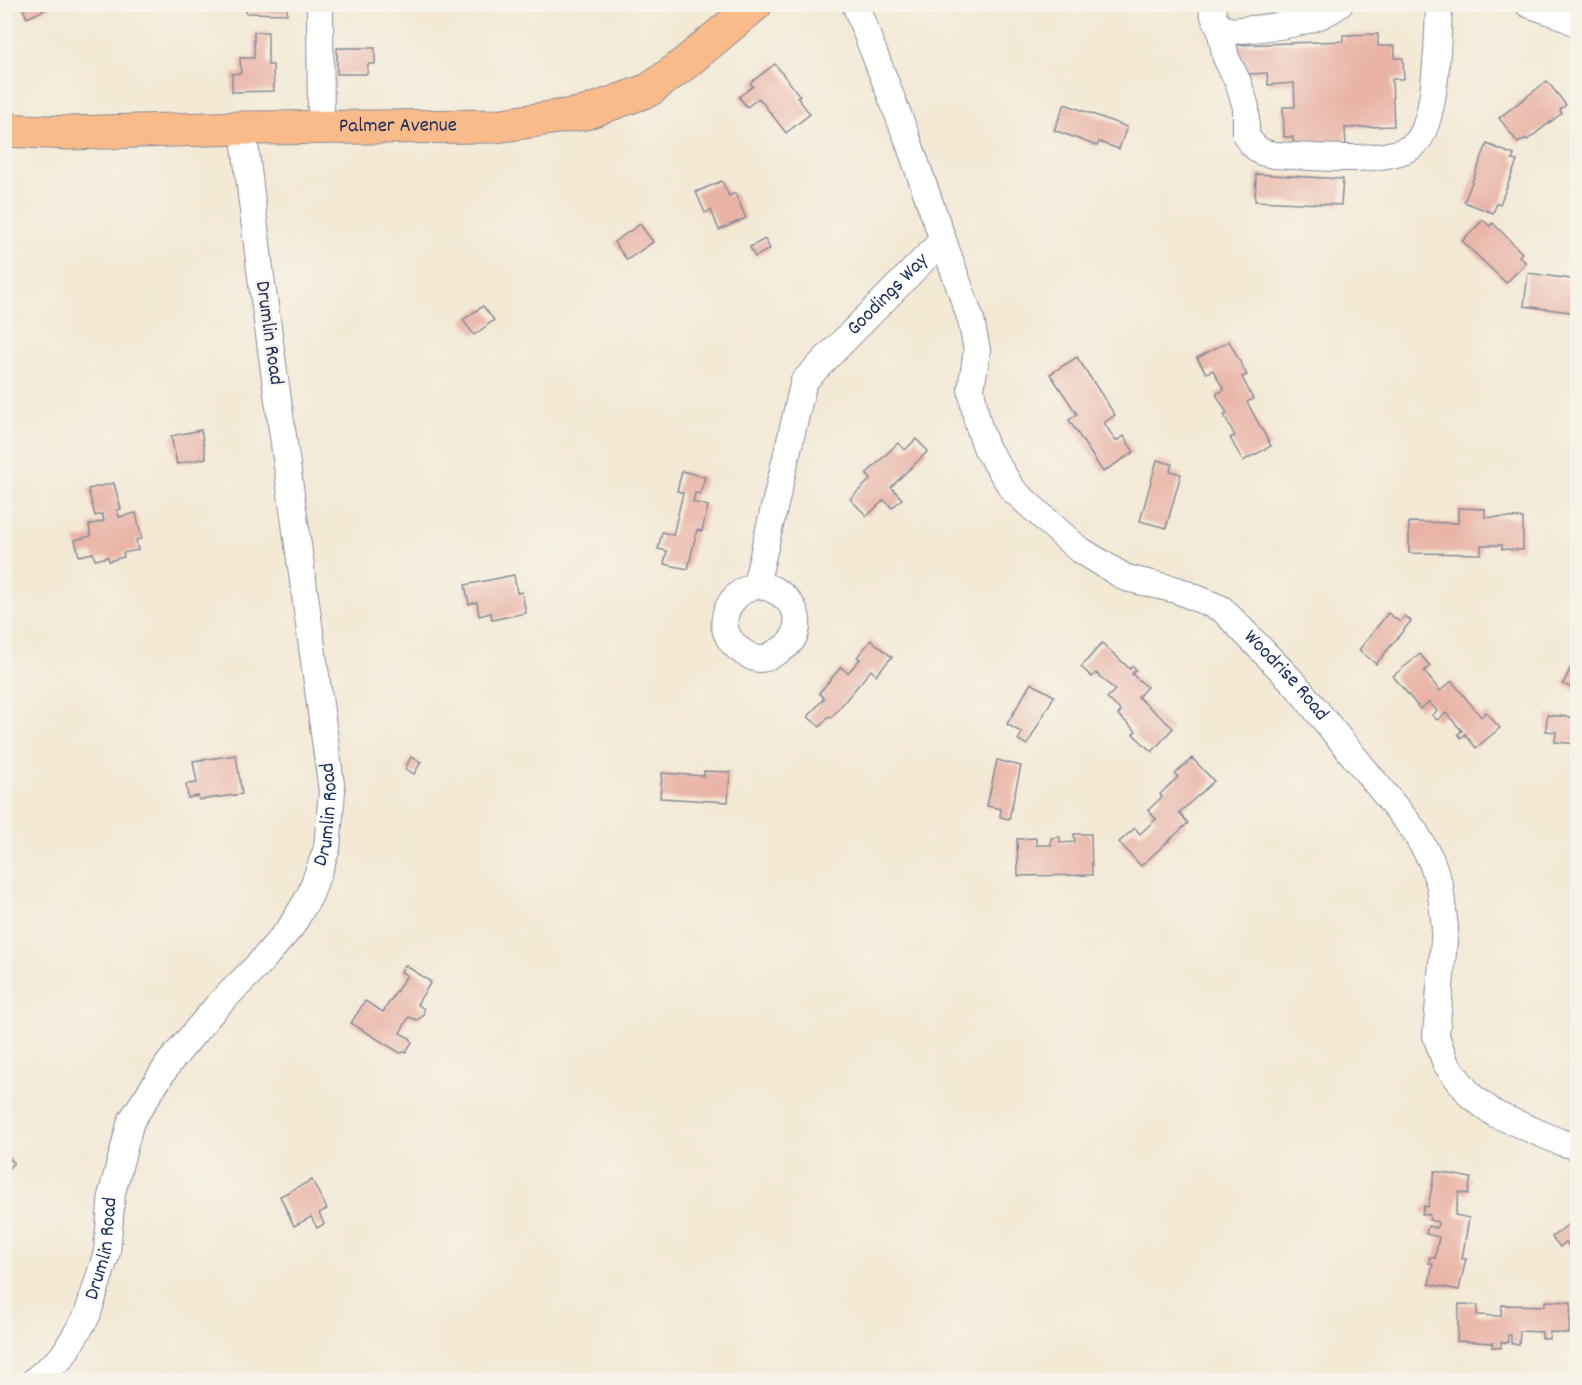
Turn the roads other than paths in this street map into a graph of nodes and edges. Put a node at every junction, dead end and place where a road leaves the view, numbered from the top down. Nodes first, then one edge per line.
1 (320, 4) edge
2 (756, 4) edge
3 (855, 4) edge
4 (1340, 4) edge
5 (1439, 4) edge
6 (1528, 4) edge
7 (1215, 16) edge
8 (1578, 24) edge
9 (243, 128) junction
10 (321, 128) junction
11 (4, 130) edge
12 (943, 240) junction
13 (756, 585) dead end
14 (1578, 1147) edge
15 (35, 1380) edge

1 - 10 street
2 - 10 main road, Palmer Avenue
3 - 12 street, Goodings Way
4 - 7 street
5 - 7 street
6 - 8 street
9 - 10 main road, Palmer Avenue
9 - 11 main road, Palmer Avenue
9 - 15 street, Drumlin Road
12 - 13 street, Goodings Way
12 - 14 street, Woodrise Road

